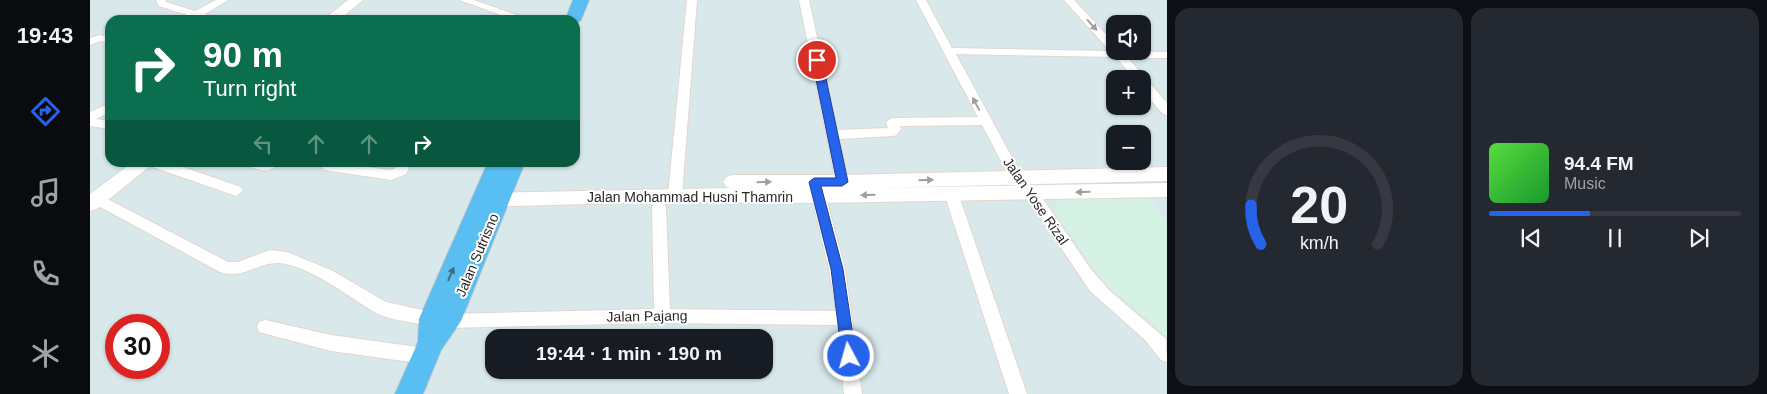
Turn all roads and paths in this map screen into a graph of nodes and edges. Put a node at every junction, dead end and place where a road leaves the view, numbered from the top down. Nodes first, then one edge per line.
1 (161, 0) edge
2 (223, 0) edge
3 (356, 0) edge
4 (464, 0) edge
5 (568, 0) edge
6 (581, 0) edge
7 (692, 0) edge
8 (804, 0) edge
9 (921, 0) edge
10 (1070, 0) edge
11 (196, 14) junction
12 (199, 15) edge
13 (336, 15) edge
14 (509, 15) edge
15 (562, 15) edge
16 (575, 15) edge
17 (105, 39) edge
18 (1106, 41) edge
19 (90, 42) edge
20 (948, 51) junction
21 (1106, 52) edge
22 (1151, 54) edge
23 (1167, 55) edge
24 (1123, 60) edge
25 (1132, 70) edge
26 (1151, 92) edge
27 (105, 110) edge
28 (1167, 110) edge
29 (90, 117) edge
30 (986, 121) junction
31 (90, 122) edge
32 (105, 124) edge
33 (833, 135) junction
34 (140, 167) edge
35 (166, 167) edge
36 (329, 167) dead end
37 (403, 167) edge
38 (497, 167) edge
39 (512, 167) edge
40 (1167, 174) edge
41 (1101, 175) junction
42 (1016, 177) junction
43 (676, 188) junction
44 (816, 189) junction
45 (844, 189) junction
46 (1167, 190) edge
47 (236, 191) dead end
48 (1031, 192) junction
49 (1114, 192) junction
50 (494, 193) junction
51 (951, 193) junction
52 (94, 202) edge
53 (658, 207) dead end
54 (662, 316) junction
55 (845, 318) junction
56 (265, 327) dead end
57 (434, 335) junction
58 (1167, 354) edge
59 (408, 394) edge
60 (853, 394) edge
61 (1018, 394) edge

1 - 11 street
2 - 11 street
3 - 13 main road
4 - 14 street
5 - 15 main road
6 - 16 main road
7 - 43 street
8 - 33 street
9 - 20 street, Jalan Yose Rizal
10 -> 18 street
11 - 12 street
17 - 19 street
20 - 21 street
30 -> 20 street, Jalan Yose Rizal
22 - 23 street
24 - 25 street
26 - 28 street
27 - 29 street
30 - 33 street
30 - 42 street, Jalan Yose Rizal
31 - 32 street
33 - 45 street
34 - 52 main road
35 - 47 street
36 - 37 street
38 - 50 main road, Jalan Sutrisno
39 - 50 main road, Jalan Sutrisno
40 - 41 main road, Jalan Mohammad Husni Thamrin
41 - 42 main road, Jalan Mohammad Husni Thamrin
41 - 49 main road
45 -> 42 main road, Jalan Mohammad Husni Thamrin
42 - 48 street, Jalan Yose Rizal
43 - 44 main road, Jalan Mohammad Husni Thamrin
43 - 50 main road, Jalan Mohammad Husni Thamrin
44 - 45 main road, Jalan Mohammad Husni Thamrin
44 - 55 street
51 -> 45 main road, Jalan Mohammad Husni Thamrin
46 - 49 main road, Jalan Mohammad Husni Thamrin
49 -> 48 main road, Jalan Mohammad Husni Thamrin
48 - 51 main road, Jalan Mohammad Husni Thamrin
48 - 58 street, Jalan Yose Rizal
50 - 57 main road, Jalan Sutrisno
51 - 61 street
52 - 57 street
53 - 54 street
54 - 55 street, Jalan Pajang
54 - 57 street, Jalan Pajang
55 - 60 street
56 - 57 street
57 - 59 main road, Jalan Sutrisno

